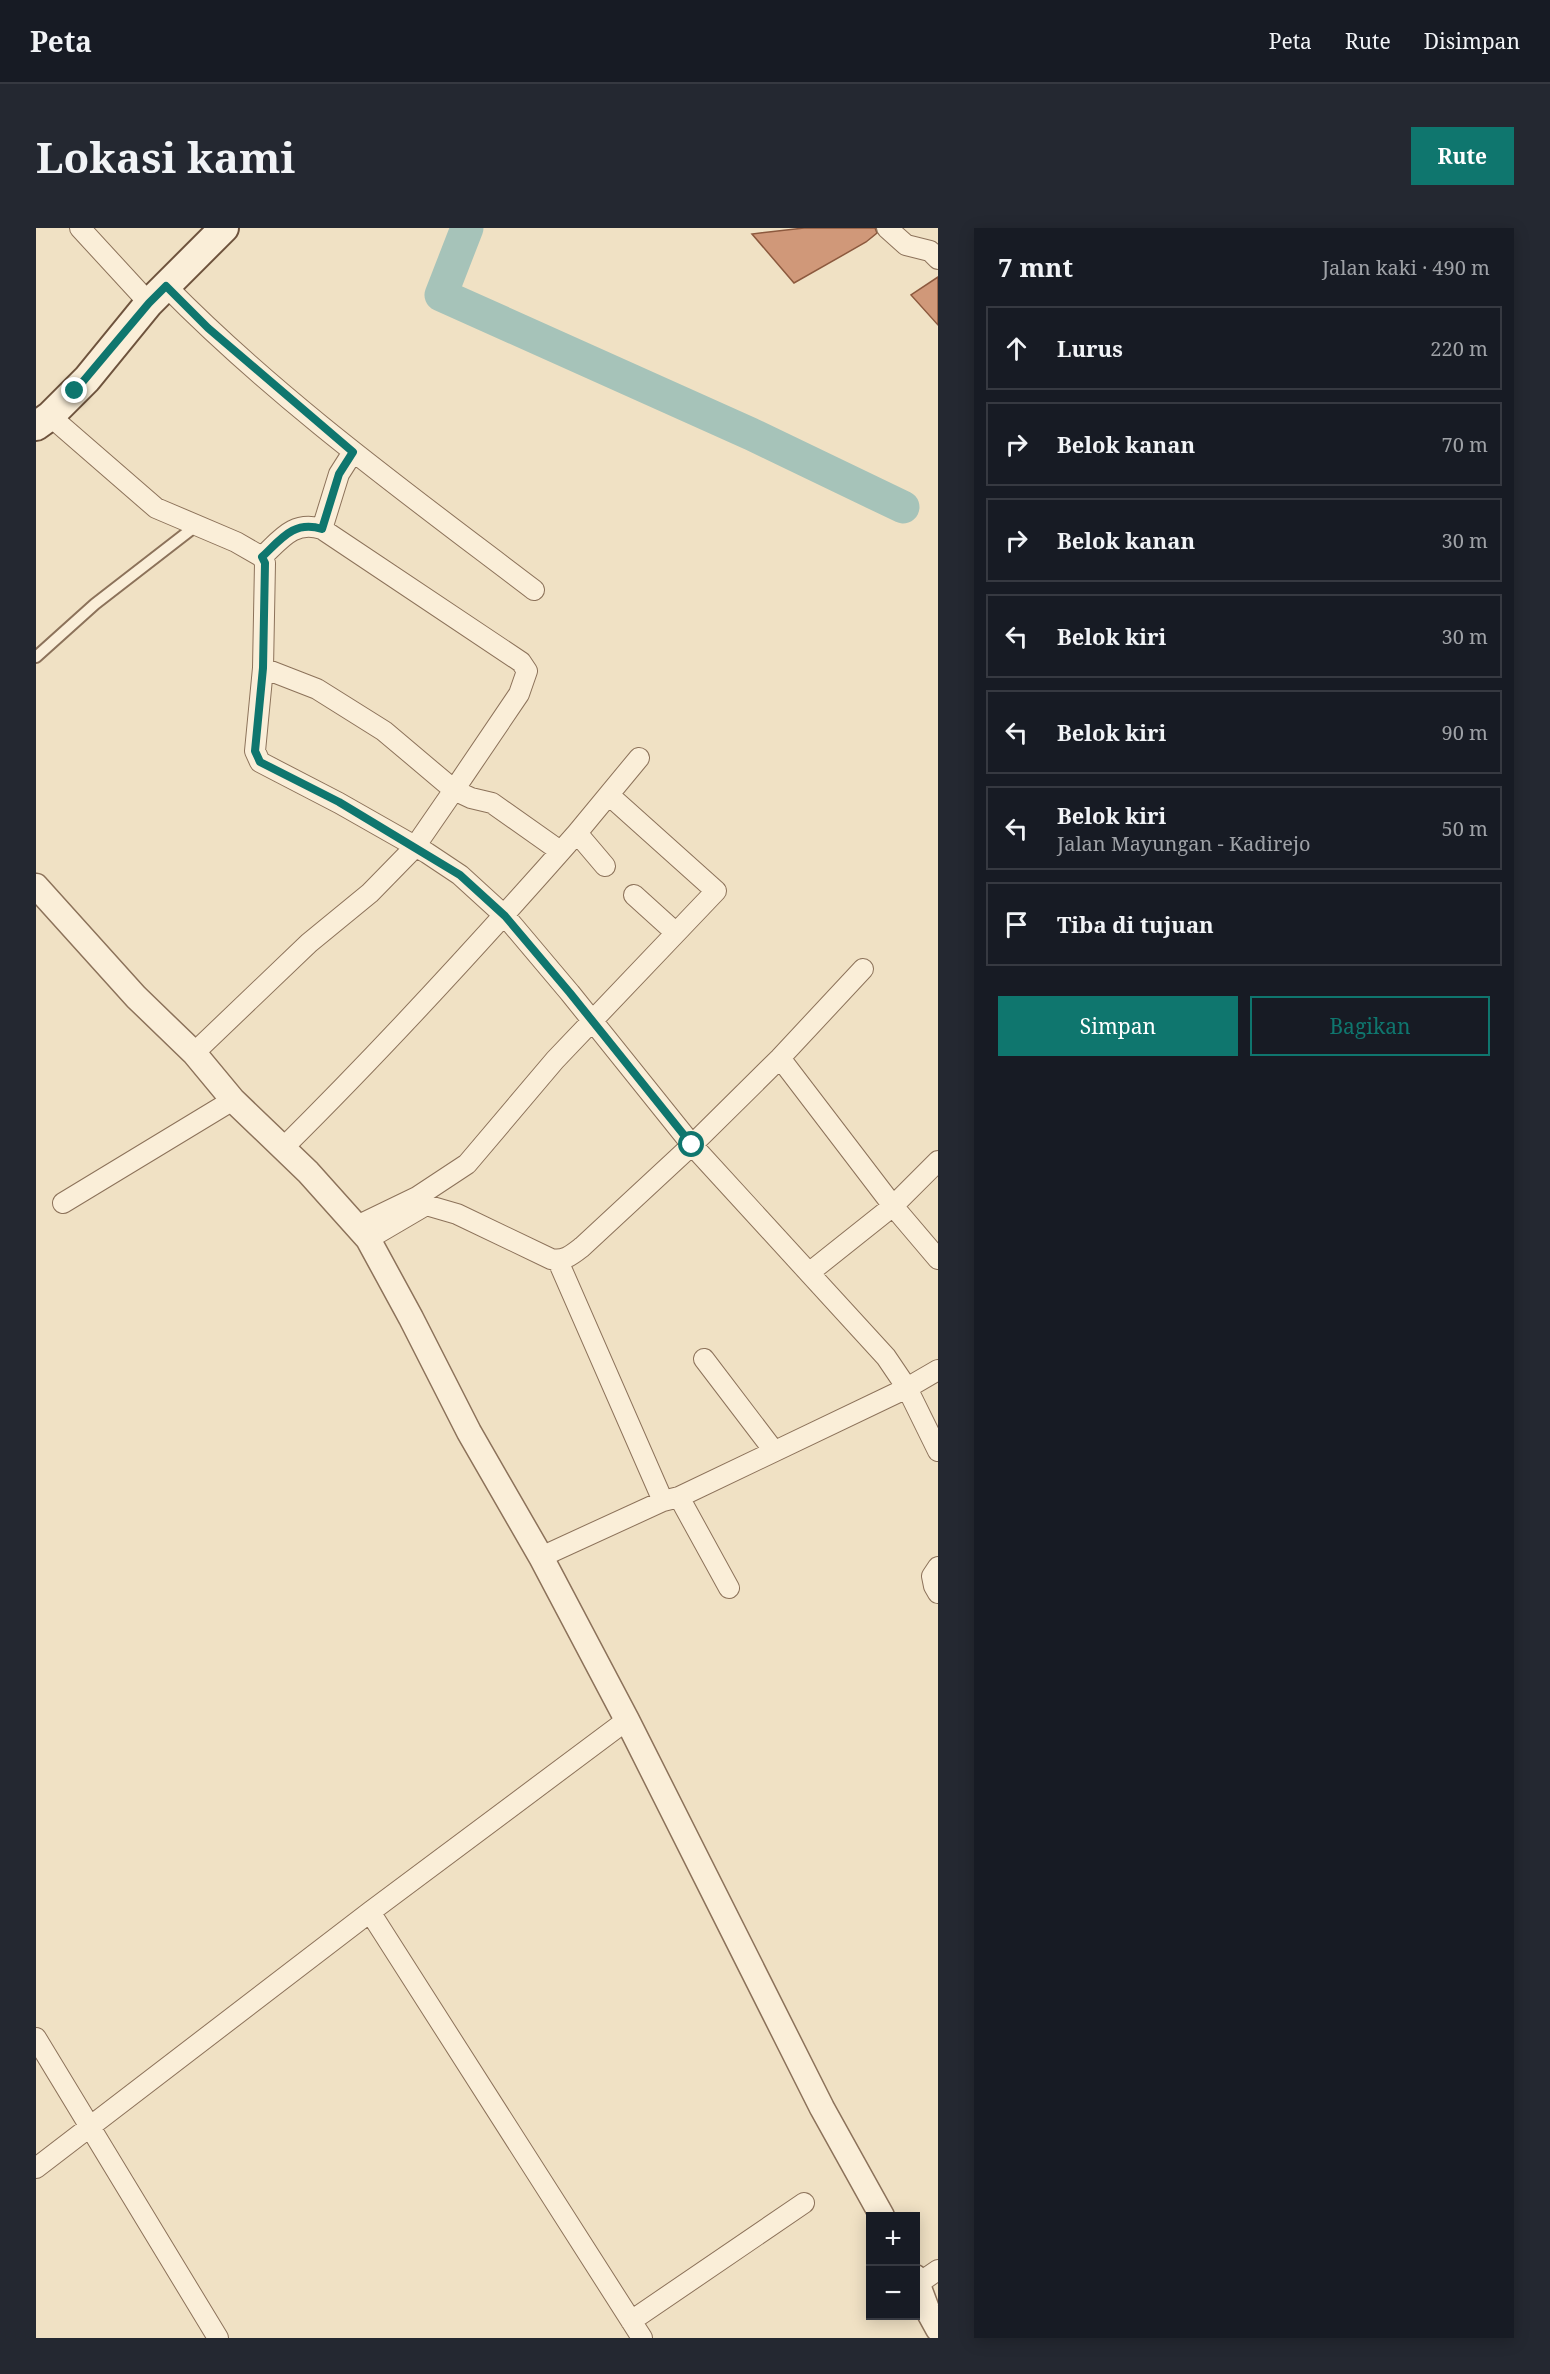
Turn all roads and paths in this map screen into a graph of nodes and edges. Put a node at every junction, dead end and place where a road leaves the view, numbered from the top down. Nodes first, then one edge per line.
1 (80, 228) edge
2 (224, 228) edge
3 (886, 228) edge
4 (938, 260) edge
5 (158, 295) junction
6 (41, 419) edge
7 (353, 452) junction
8 (197, 525) junction
9 (322, 529) junction
10 (262, 557) junction
11 (534, 590) dead end
12 (36, 657) edge
13 (263, 668) junction
14 (639, 758) dead end
15 (454, 790) junction
16 (610, 796) junction
17 (577, 833) junction
18 (414, 848) junction
19 (560, 851) junction
20 (605, 866) dead end
21 (38, 892) edge
22 (634, 895) dead end
23 (505, 916) junction
24 (676, 933) junction
25 (862, 969) dead end
26 (591, 1019) junction
27 (194, 1053) junction
28 (780, 1058) junction
29 (233, 1100) junction
30 (692, 1145) junction
31 (283, 1148) junction
32 (938, 1161) edge
33 (63, 1203) dead end
34 (893, 1206) junction
35 (362, 1232) junction
36 (938, 1259) edge
37 (558, 1261) junction
38 (810, 1272) junction
39 (704, 1359) dead end
40 (938, 1370) edge
41 (907, 1388) junction
42 (774, 1451) junction
43 (938, 1451) edge
44 (671, 1499) junction
45 (541, 1557) junction
46 (938, 1567) edge
47 (729, 1588) dead end
48 (938, 1593) edge
49 (627, 1720) junction
50 (370, 1912) junction
51 (36, 2038) edge
52 (89, 2127) junction
53 (36, 2168) edge
54 (804, 2202) dead end
55 (879, 2212) edge
56 (924, 2277) edge
57 (631, 2321) junction
58 (938, 2329) edge
59 (218, 2338) edge
60 (642, 2338) edge

1 - 5 street
2 - 5 main road
3 - 4 street
5 - 6 main road
5 - 7 street
6 - 8 street
7 - 9 street
7 - 11 street
8 - 10 street
8 - 12 lane
9 - 10 street
9 - 15 street
10 - 13 street
13 - 15 street
13 - 18 street
14 - 16 street
15 - 18 street
15 - 19 street
16 - 17 street
16 - 24 street
17 - 19 street
17 - 20 street
18 - 23 street
18 - 27 street
19 - 23 street
21 - 27 street
22 - 24 street
23 - 26 street
23 - 31 street
24 - 26 street
25 - 28 street
26 - 30 street
26 - 35 street
27 - 29 street
28 - 30 street
28 - 34 street
29 - 31 street
29 - 33 street
30 - 37 street
30 - 38 street
31 - 35 street
32 - 34 street
34 - 36 street
34 - 38 street
35 - 37 street
35 - 45 street
37 - 44 street
38 - 41 street
39 - 42 street
40 - 41 street
41 - 42 street
41 - 43 street
42 - 44 street
44 - 45 street
44 - 47 street
45 - 49 street
46 - 48 street
49 - 50 street
49 - 55 street
50 - 52 street
50 - 57 street
51 - 52 street
52 - 53 street
52 - 59 street
54 - 57 street
56 - 58 street
57 - 60 street

